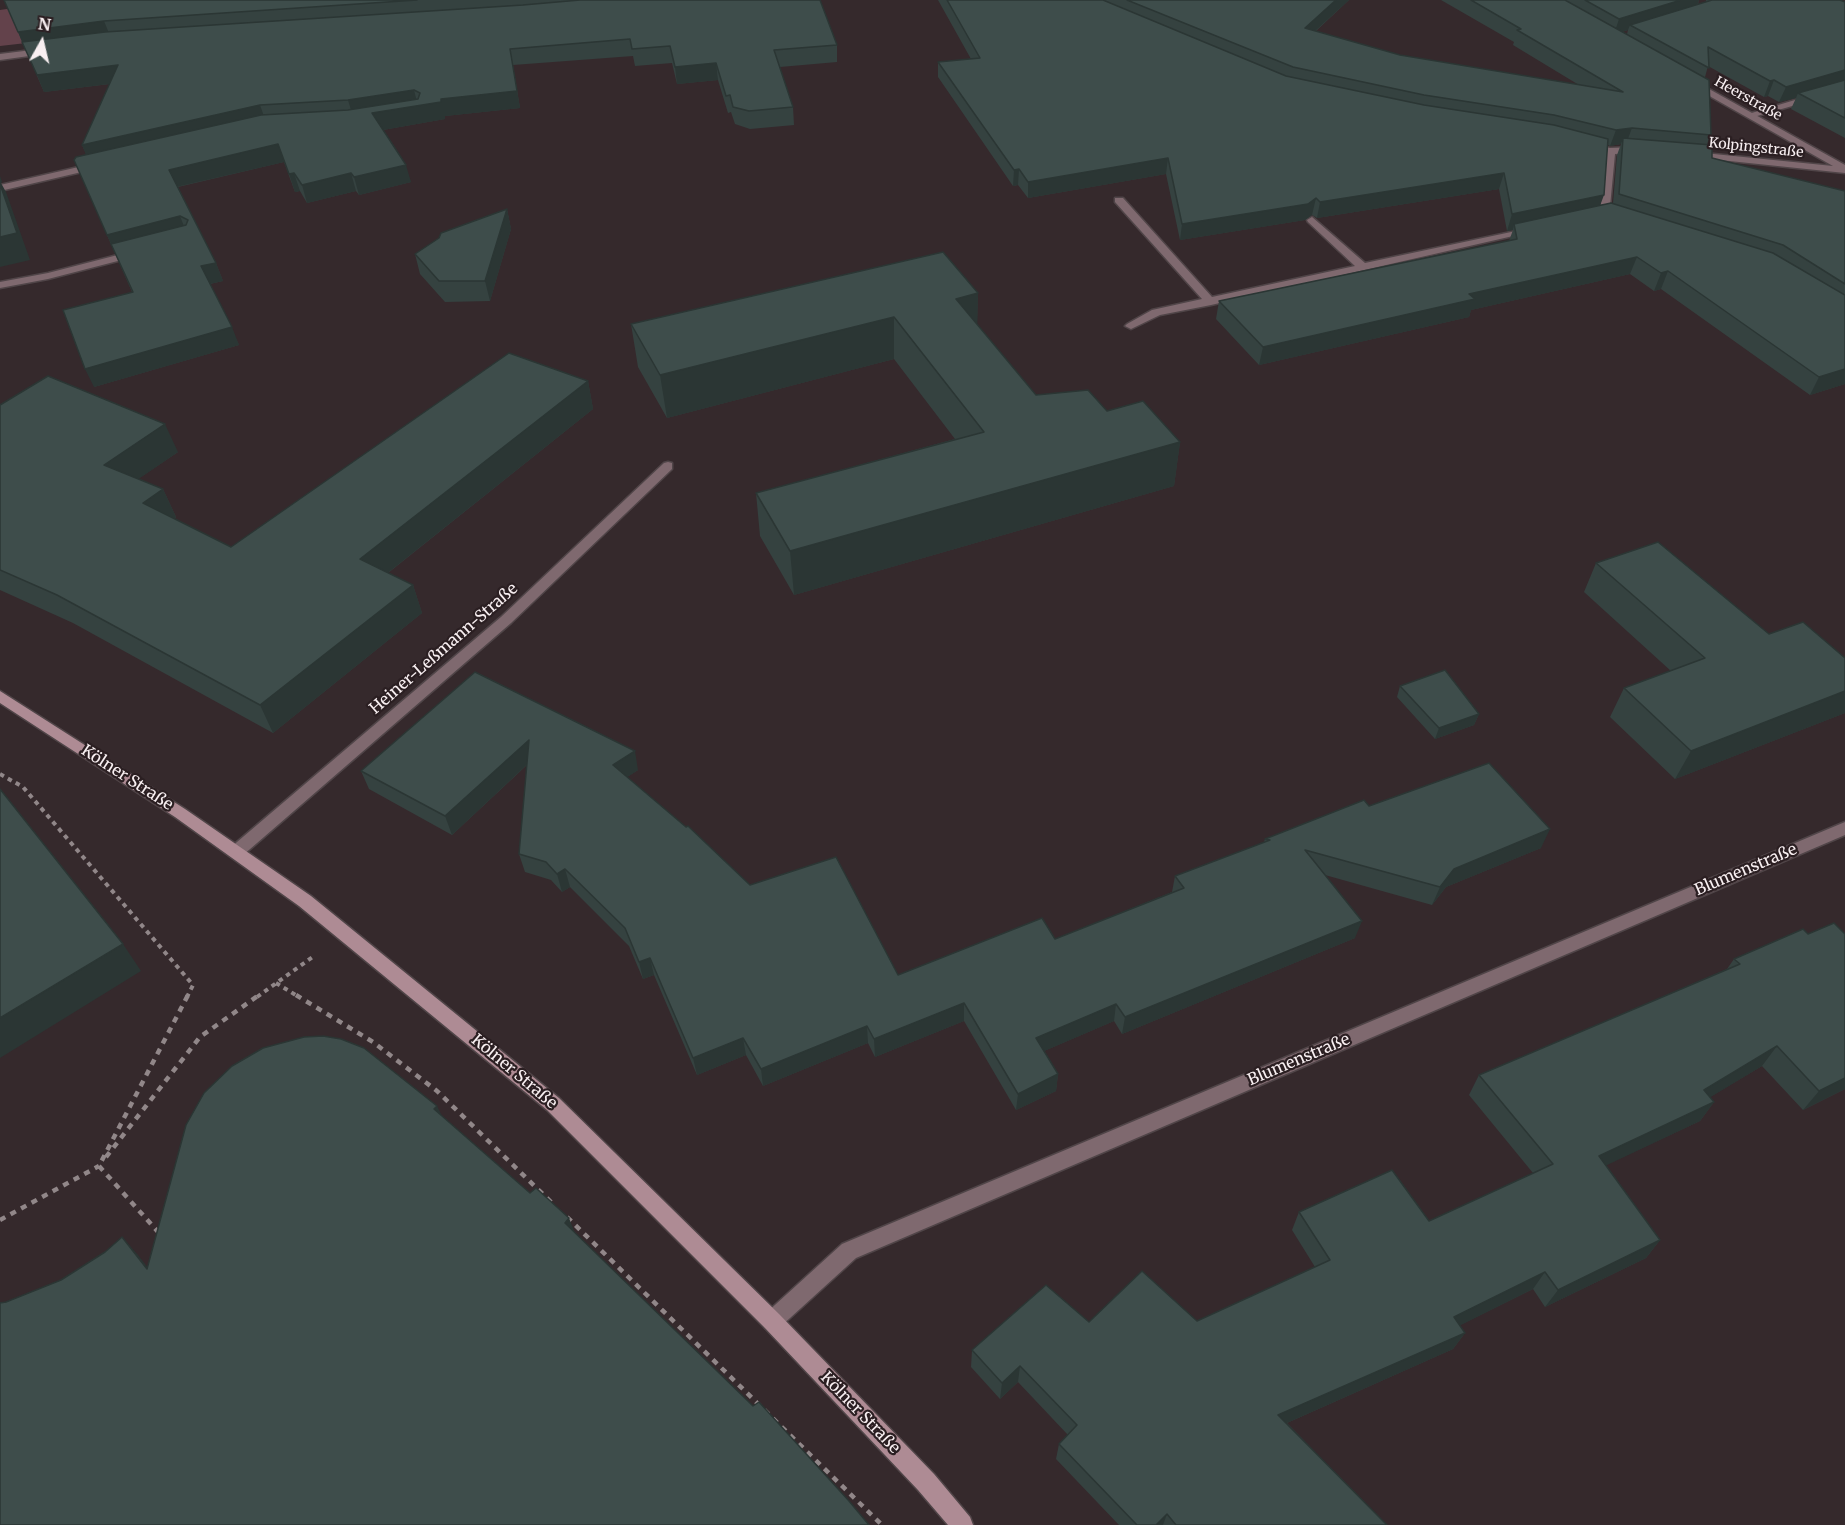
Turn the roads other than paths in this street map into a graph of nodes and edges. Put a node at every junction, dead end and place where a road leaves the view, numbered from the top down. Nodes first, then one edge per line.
1 (56, 50) edge
2 (0, 57) edge
3 (1681, 77) edge
4 (1845, 88) edge
5 (1750, 115) junction
6 (1579, 144) edge
7 (1610, 151) junction
8 (1650, 151) edge
9 (1684, 154) edge
10 (104, 164) edge
11 (1845, 169) edge
12 (0, 188) edge
13 (1119, 200) dead end
14 (1605, 217) edge
15 (1312, 220) edge
16 (1548, 227) edge
17 (145, 251) edge
18 (1363, 267) junction
19 (0, 285) edge
20 (1212, 302) junction
21 (1131, 326) dead end
22 (668, 466) dead end
23 (0, 696) edge
24 (1845, 828) edge
25 (236, 852) junction
26 (772, 1321) junction
27 (962, 1525) edge

1 - 2 street
3 - 5 street, Heerstraße
4 - 5 street
5 - 11 street, Heerstraße
6 - 7 street
7 - 8 street
7 - 14 street
9 - 11 street, Kolpingstraße
10 - 12 street
13 - 20 street
15 - 18 street
16 - 18 street
17 - 19 street
18 - 20 street
20 - 21 street
22 - 25 street, Heiner-Leßmann-Straße
23 - 25 main road, Kölner Straße
24 - 26 street, Blumenstraße
25 - 26 main road, Kölner Straße
26 - 27 main road, Kölner Straße

